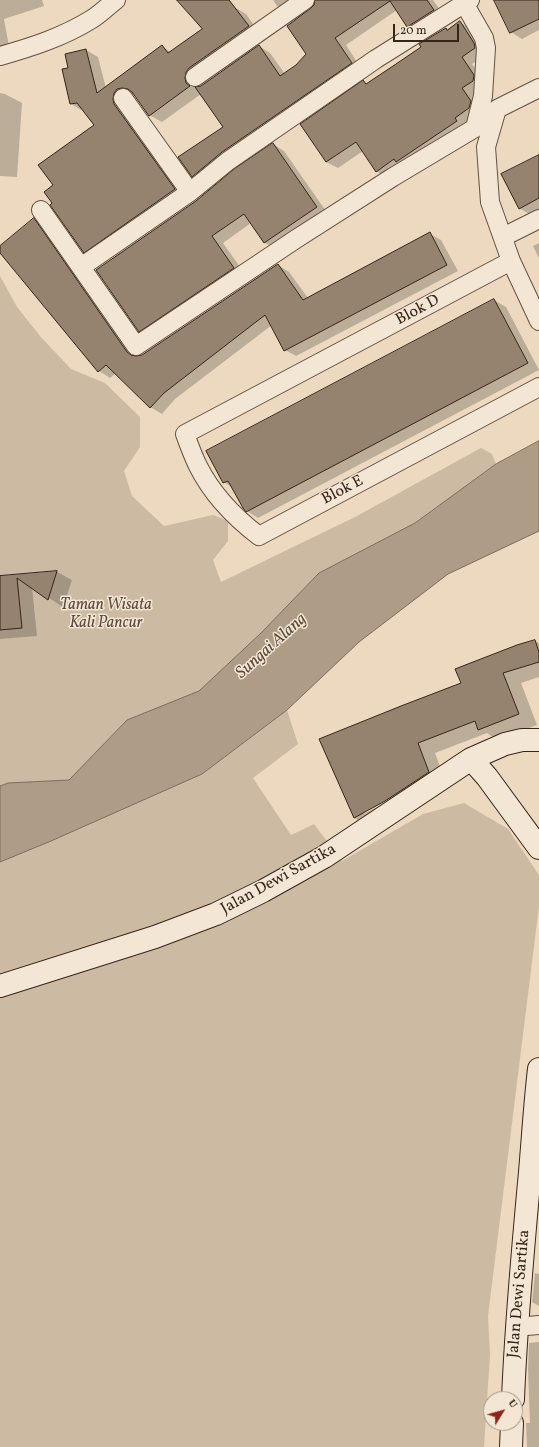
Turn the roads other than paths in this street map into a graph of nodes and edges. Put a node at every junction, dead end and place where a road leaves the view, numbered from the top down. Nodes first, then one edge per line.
1 (116, 0) edge
2 (305, 0) edge
3 (467, 2) edge
4 (0, 56) edge
5 (195, 76) dead end
6 (539, 88) edge
7 (123, 98) dead end
8 (190, 192) junction
9 (41, 210) dead end
10 (539, 219) edge
11 (503, 237) junction
12 (511, 261) junction
13 (80, 267) junction
14 (539, 321) edge
15 (539, 387) edge
16 (185, 434) joint
17 (539, 740) edge
18 (471, 759) junction
19 (539, 848) edge
20 (0, 986) edge
21 (539, 1069) edge
22 (536, 1151) edge
23 (539, 1325) edge
24 (516, 1327) junction
25 (513, 1391) edge
26 (511, 1431) edge
27 (510, 1447) edge

1 - 4 street
2 - 5 street
3 - 8 street
3 - 13 street
6 - 11 street
7 - 8 street
8 - 13 street
9 - 13 street
10 - 11 street
11 - 12 street
12 - 14 street
12 - 16 street, Blok D
15 - 16 street, Blok E
17 - 18 street, Jalan Dewi Sartika
18 - 19 street
18 - 20 street, Jalan Dewi Sartika
21 - 22 street, Jalan Dewi Sartika
22 - 24 street, Jalan Dewi Sartika
23 - 24 street
24 - 25 street, Jalan Dewi Sartika
26 - 27 street

